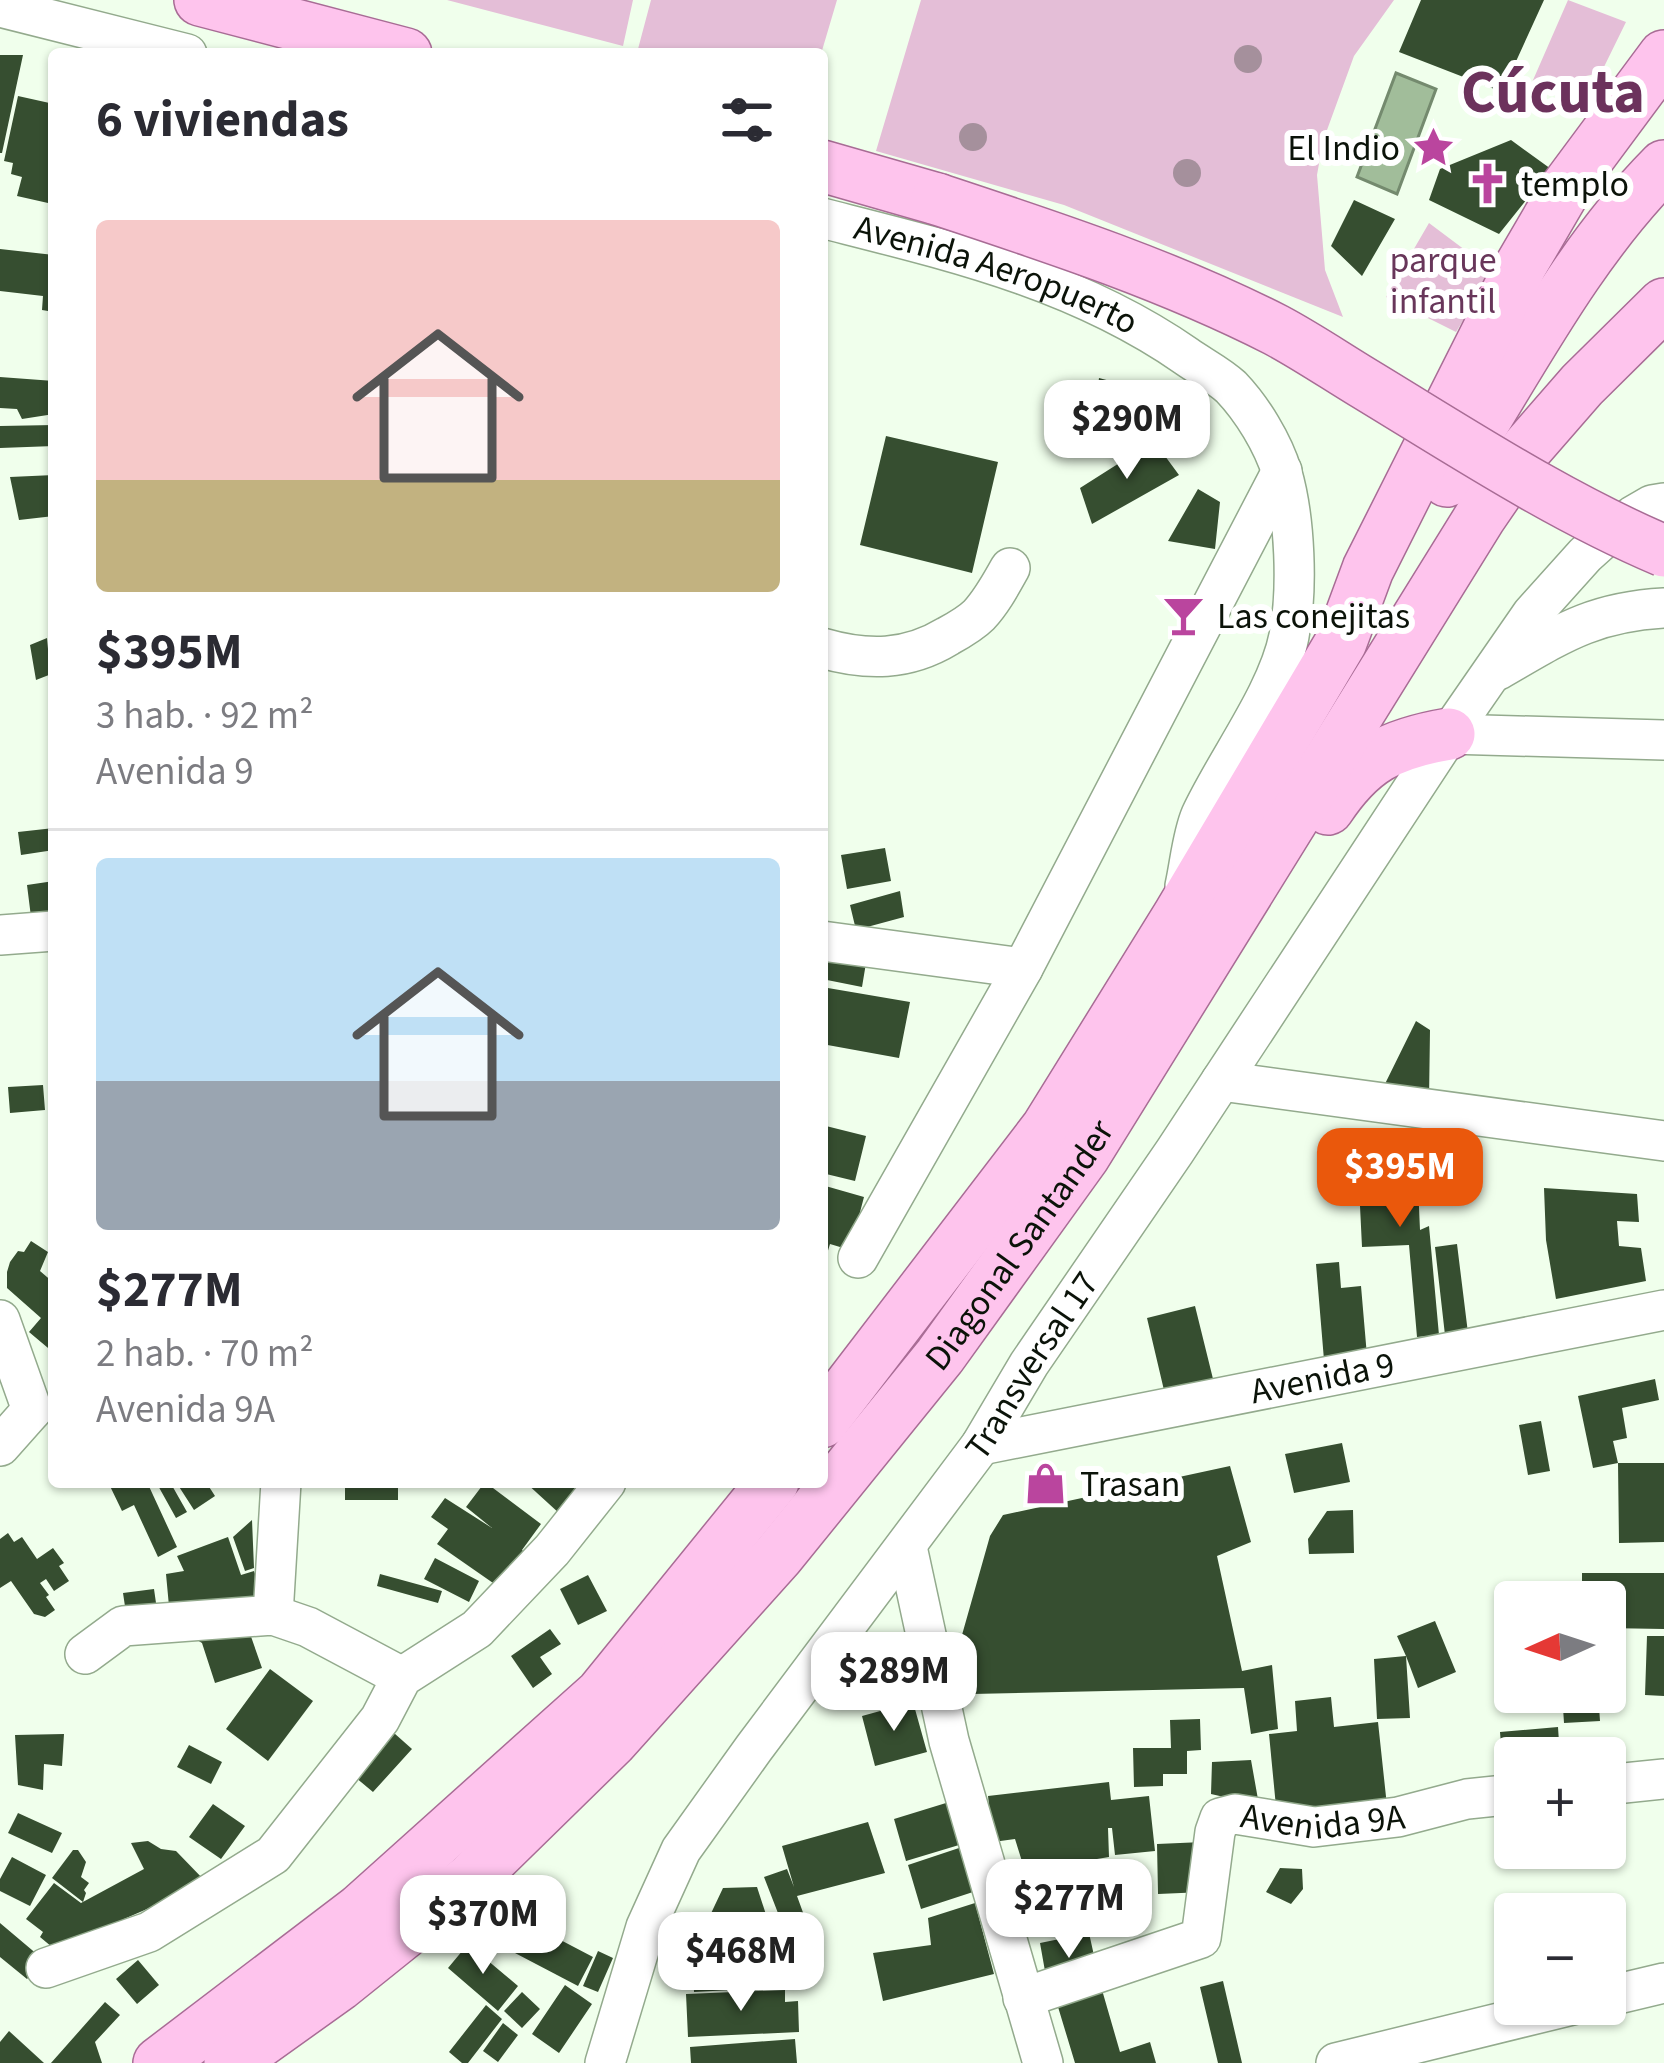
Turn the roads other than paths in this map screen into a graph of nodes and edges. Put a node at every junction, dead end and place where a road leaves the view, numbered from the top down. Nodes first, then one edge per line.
1 (200, 0) edge
2 (0, 8) edge
3 (152, 48) edge
4 (383, 48) edge
5 (1664, 56) edge
6 (1664, 166) edge
7 (828, 168) edge
8 (828, 220) edge
9 (1664, 304) edge
10 (1282, 471) junction
11 (1664, 503) edge
12 (1664, 550) edge
13 (1010, 568) dead end
14 (1664, 608) edge
15 (1341, 642) junction
16 (828, 650) edge
17 (1488, 676) junction
18 (1449, 734) junction
19 (1664, 740) edge
20 (1179, 915) junction
21 (48, 931) edge
22 (0, 935) edge
23 (828, 942) edge
24 (1022, 968) junction
25 (1197, 970) junction
26 (1221, 1081) junction
27 (1664, 1141) edge
28 (857, 1258) dead end
29 (1664, 1310) edge
30 (0, 1321) edge
31 (43, 1411) edge
32 (828, 1414) edge
33 (981, 1445) junction
34 (0, 1446) edge
35 (281, 1488) edge
36 (601, 1488) edge
37 (768, 1488) edge
38 (907, 1547) junction
39 (273, 1615) junction
40 (85, 1654) dead end
41 (401, 1677) junction
42 (1664, 1779) edge
43 (1626, 1783) edge
44 (1494, 1796) edge
45 (46, 1968) dead end
46 (1664, 1983) edge
47 (1626, 1992) edge
48 (1023, 1998) junction
49 (1494, 2024) edge
50 (159, 2063) edge
51 (230, 2063) edge
52 (604, 2063) edge
53 (1043, 2063) edge
54 (1336, 2063) edge

1 - 4 main road
2 - 3 street
5 - 15 main road, Diagonal Santander
6 - 15 main road
7 - 12 main road, Avenida Aeropuerto, bridge
8 - 10 street, Avenida Aeropuerto
9 - 25 main road, Diagonal Santander
10 - 20 street, Avenida Aeropuerto
10 - 24 street
11 - 17 street, Transversal 17
13 - 16 street
14 - 17 street
15 - 20 main road, Diagonal Santander
17 - 18 street, Transversal 17
18 - 19 street
18 - 25 main road
18 - 26 street, Transversal 17
20 - 32 main road, Diagonal Santander
21 - 22 street
23 - 24 street
24 - 28 street
25 - 51 main road, Diagonal Santander
26 - 27 street
26 - 33 street, Transversal 17
29 - 33 street, Avenida 9
30 - 31 street
31 - 34 street
33 - 38 street, Transversal 17
35 - 39 street
36 - 41 street
37 - 50 main road
38 - 48 street
38 - 52 street, Transversal 17
39 - 40 street
39 - 41 street
41 - 45 street
42 - 43 street
44 - 48 street, Avenida 9A
46 - 47 street
48 - 53 street
49 - 54 street

